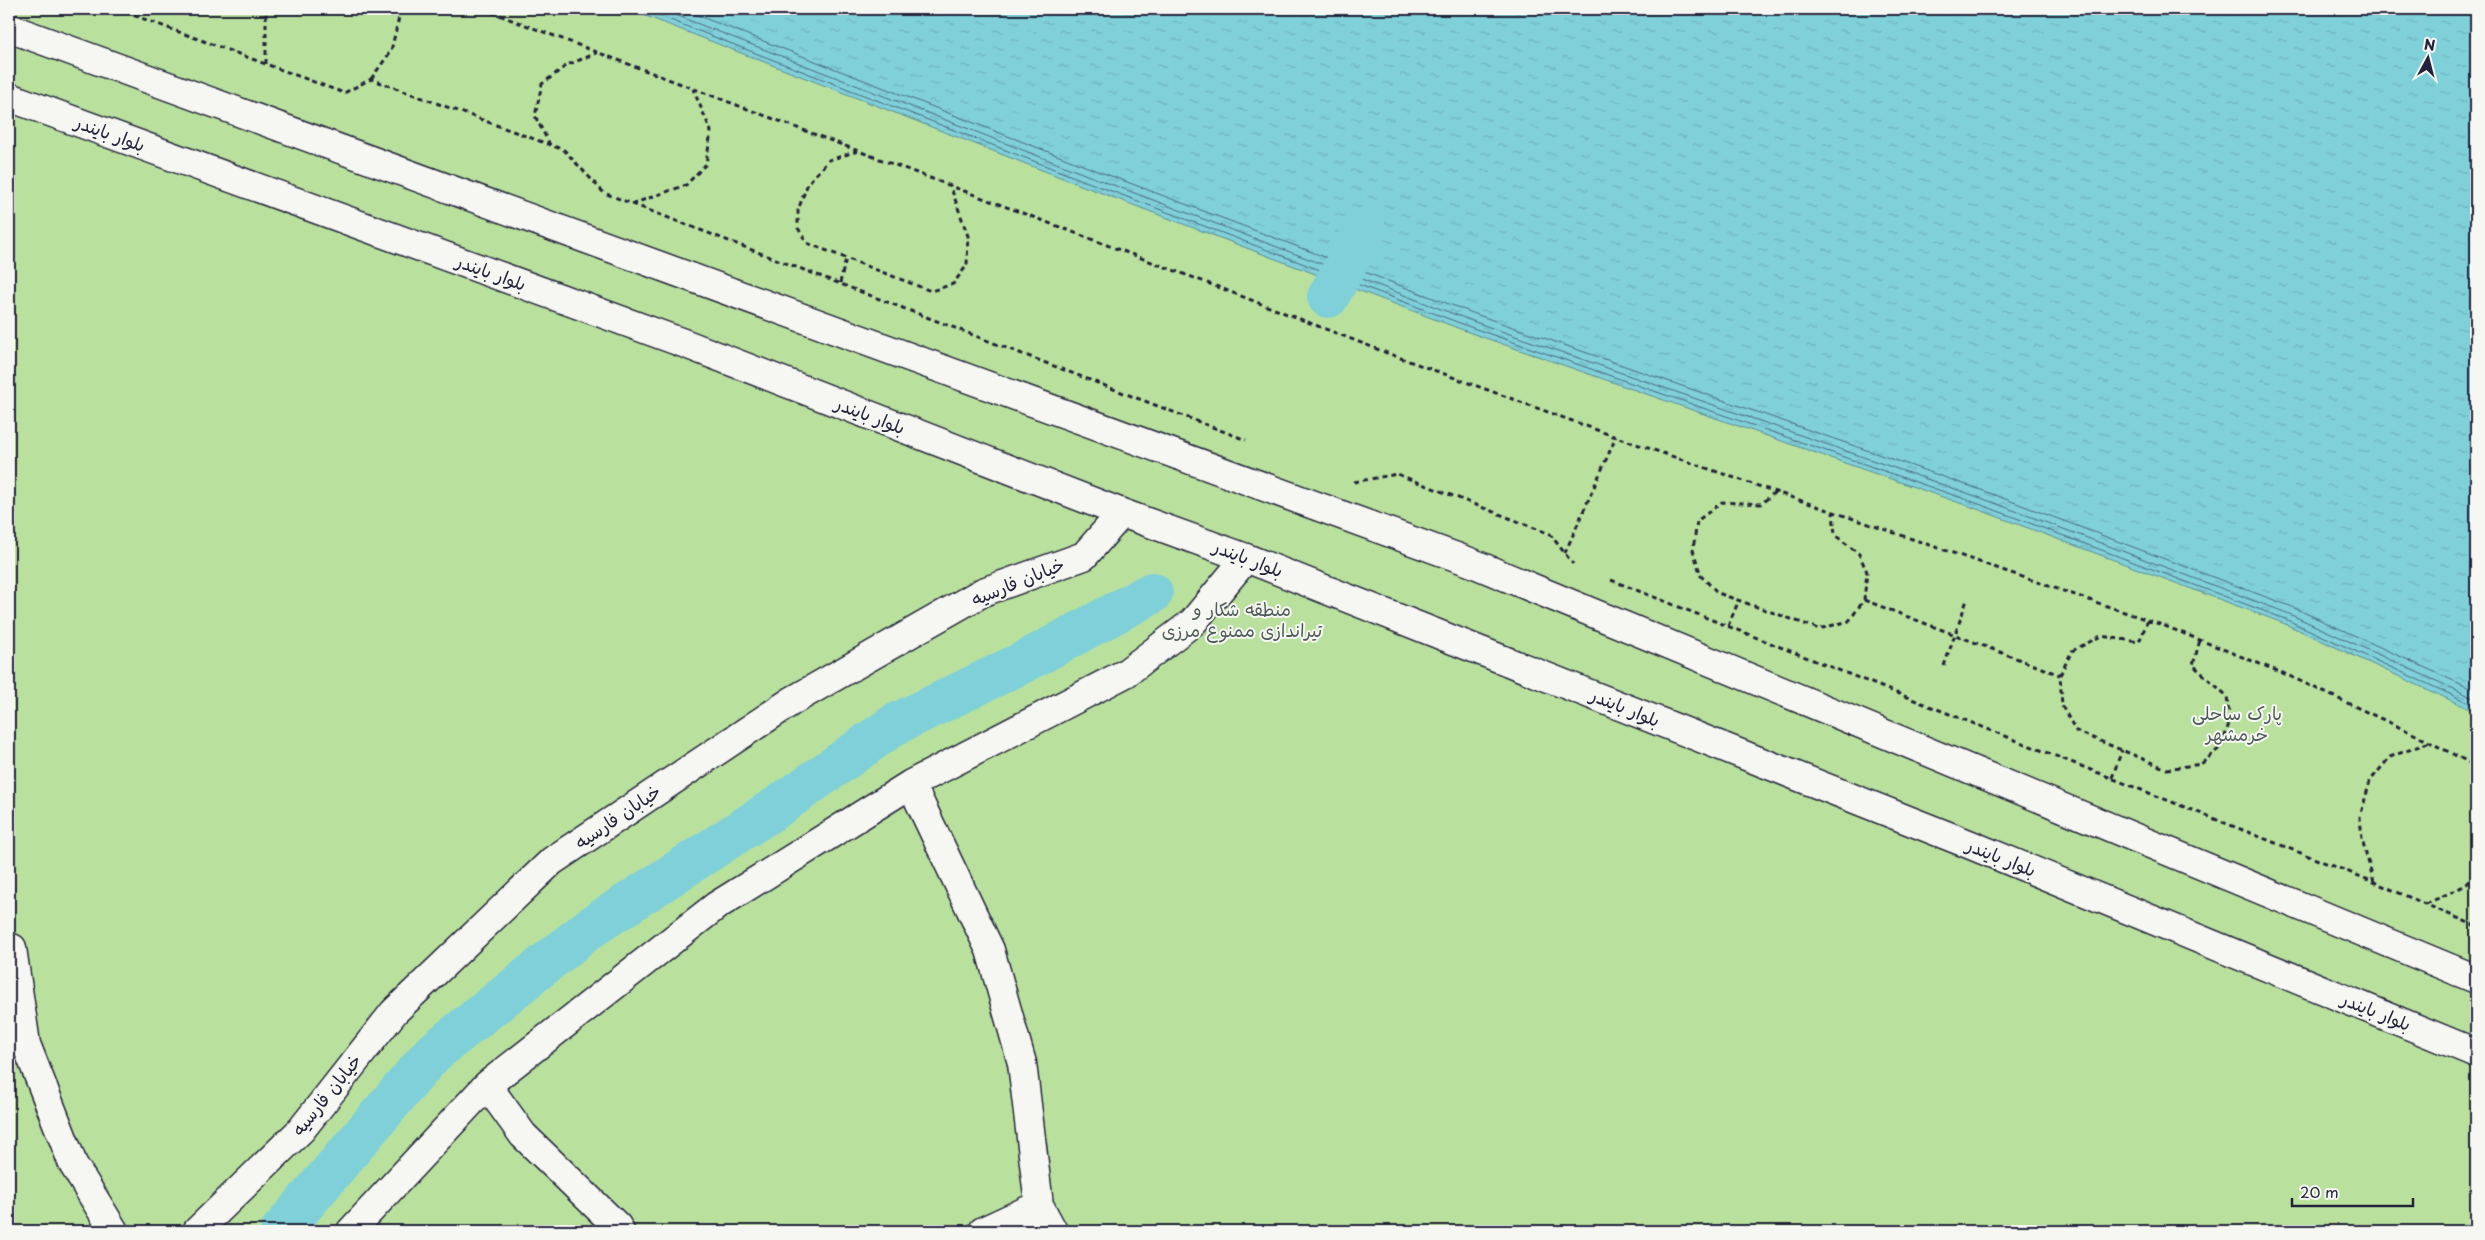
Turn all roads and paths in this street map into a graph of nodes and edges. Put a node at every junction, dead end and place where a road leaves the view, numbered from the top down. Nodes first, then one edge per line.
1 (117, 9) edge
2 (266, 9) edge
3 (401, 9) edge
4 (483, 9) edge
5 (9, 28) edge
6 (598, 53) junction
7 (266, 64) junction
8 (371, 79) junction
9 (693, 88) junction
10 (9, 97) edge
11 (550, 145) junction
12 (858, 151) junction
13 (950, 185) junction
14 (632, 204) junction
15 (846, 258) junction
16 (840, 284) junction
17 (1616, 437) junction
18 (1247, 440) dead end
19 (1345, 478) dead end
20 (1774, 492) junction
21 (1833, 512) junction
22 (1122, 513) junction
23 (1564, 554) junction
24 (1246, 558) junction
25 (1580, 567) dead end
26 (1608, 578) dead end
27 (1739, 600) junction
28 (1864, 600) junction
29 (1968, 600) dead end
30 (2148, 620) junction
31 (1728, 626) junction
32 (1955, 634) junction
33 (2200, 640) junction
34 (1944, 666) dead end
35 (2060, 675) junction
36 (2430, 742) junction
37 (2122, 750) junction
38 (2476, 766) edge
39 (2112, 778) junction
40 (911, 784) junction
41 (2476, 874) edge
42 (2374, 882) junction
43 (2425, 904) junction
44 (2476, 926) edge
45 (12, 948) dead end
46 (2476, 979) edge
47 (2476, 1053) edge
48 (487, 1085) junction
49 (1039, 1205) junction
50 (114, 1231) edge
51 (197, 1231) edge
52 (351, 1231) edge
53 (620, 1231) edge
54 (983, 1231) edge
55 (1054, 1231) edge

1 - 7 path
2 - 7 path
3 - 8 path
4 - 6 path
5 - 46 street
6 - 9 path
6 - 11 path
7 - 8 path
8 - 11 path
9 - 12 path
9 - 14 path
10 - 22 street, بلوار بایندر
11 - 14 path
12 - 13 path
12 - 15 path
13 - 15 path
13 - 17 path
14 - 16 path
15 - 16 path
16 - 18 path
17 - 20 path
17 - 23 path
19 - 23 path
20 - 21 path
20 - 27 path
21 - 28 path
21 - 30 path
22 - 24 street, بلوار بایندر
22 - 51 street, خیابان فارسیه
23 - 25 path
24 - 40 street
24 - 47 street, بلوار بایندر
26 - 31 path
27 - 28 path
27 - 31 path
28 - 32 path
29 - 32 path
30 - 33 path
30 - 35 path
31 - 39 path
32 - 34 path
32 - 35 path
33 - 36 path
33 - 37 path
35 - 37 path
36 - 38 path
36 - 42 path
37 - 39 path
39 - 42 path
40 - 48 street
40 - 49 street
41 - 43 path
42 - 43 path
43 - 44 path
45 - 50 street
48 - 52 street
48 - 53 street
49 - 54 street
49 - 55 street

